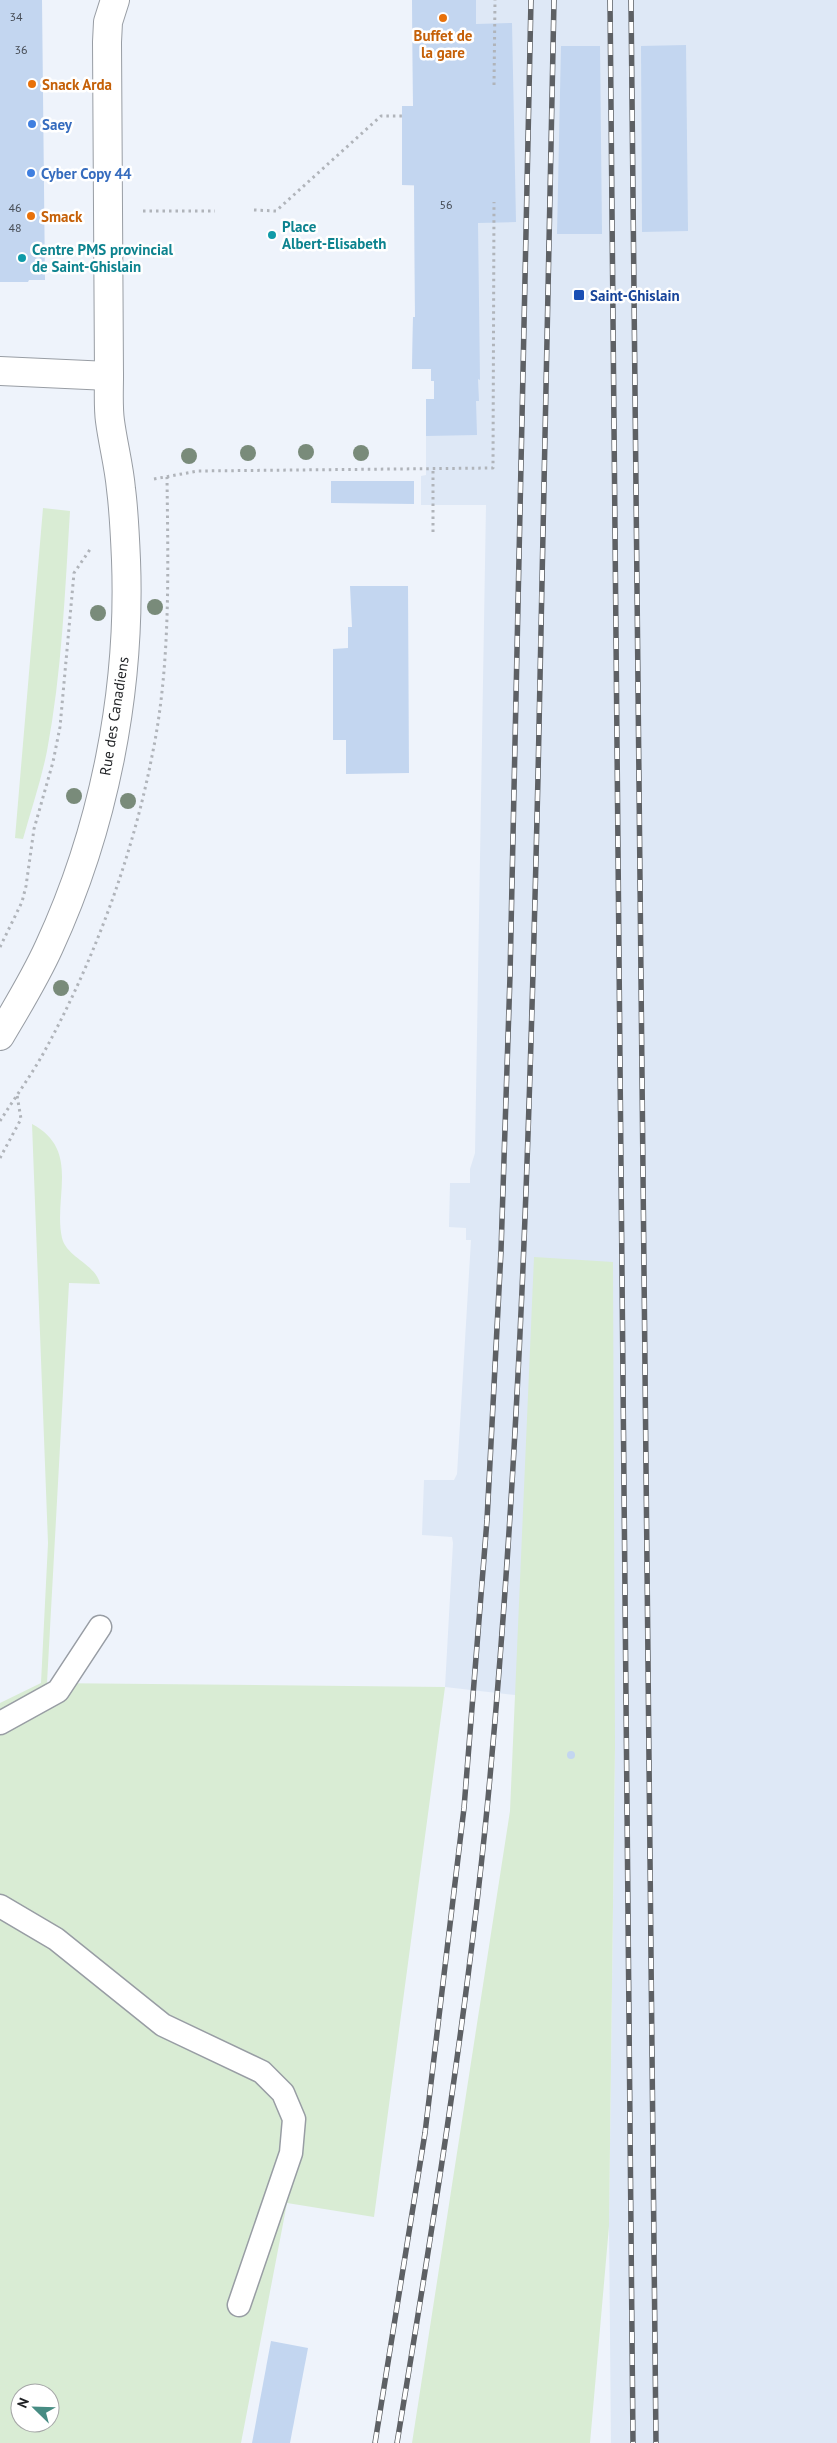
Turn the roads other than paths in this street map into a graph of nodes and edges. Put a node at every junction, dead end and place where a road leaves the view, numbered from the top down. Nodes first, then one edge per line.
1 (116, 0) edge
2 (0, 372) edge
3 (109, 376) junction
4 (0, 1036) edge
5 (100, 1627) dead end
6 (0, 1723) edge
7 (0, 1906) edge
8 (239, 2305) dead end

1 - 3 street
2 - 3 street
3 - 4 street, Rue des Canadiens
5 - 6 lane
7 - 8 lane

